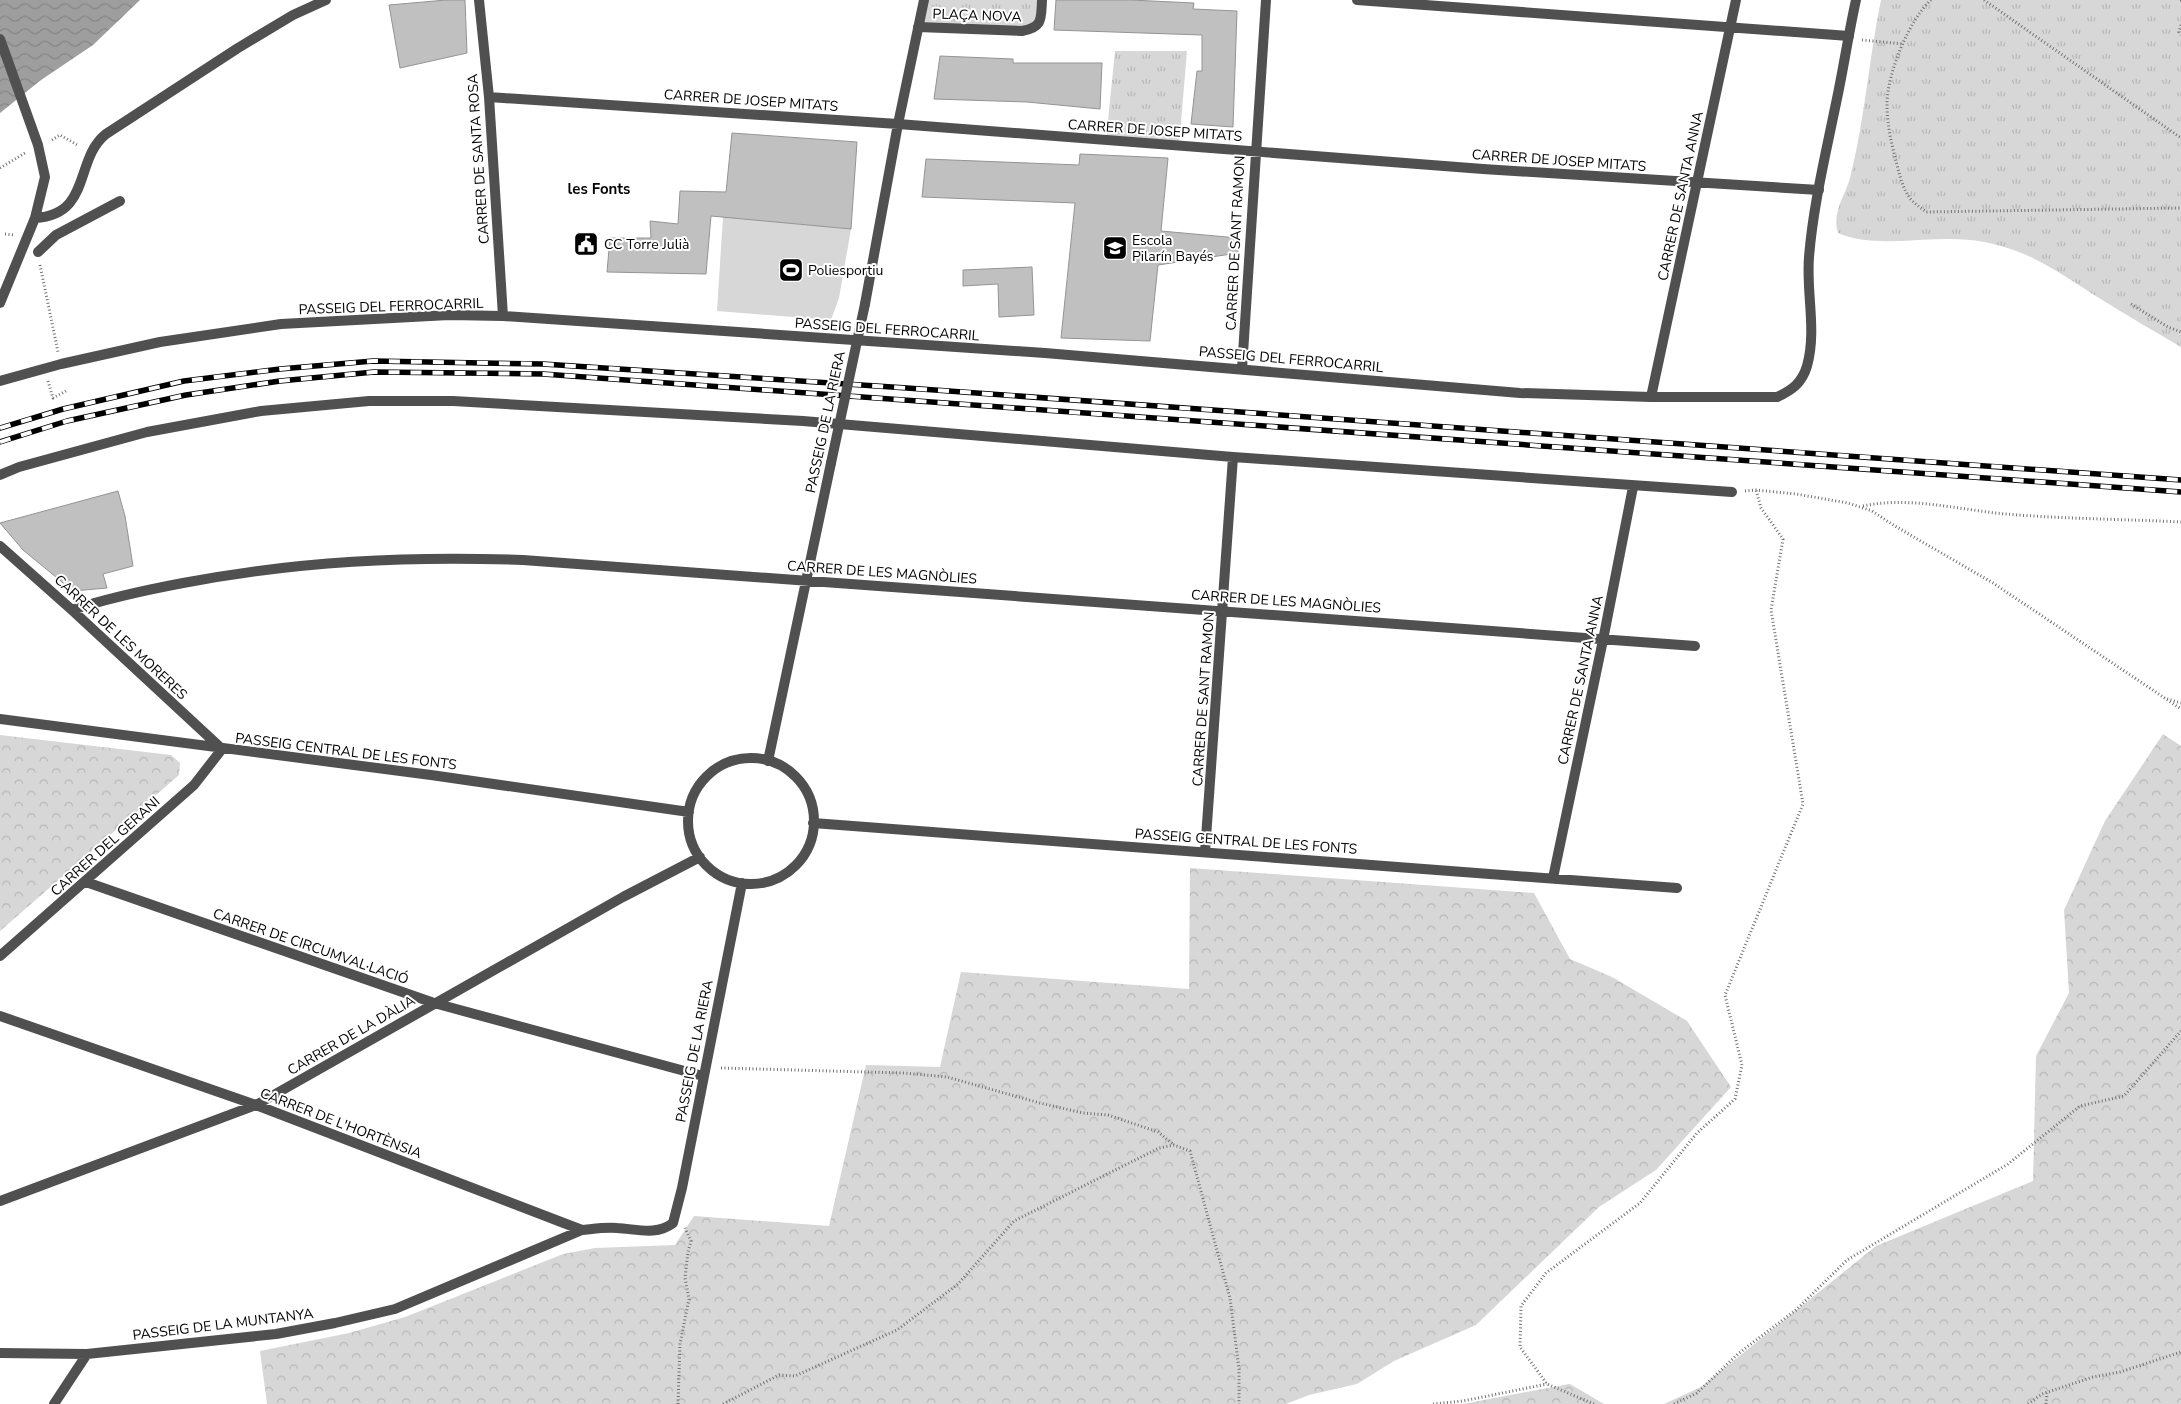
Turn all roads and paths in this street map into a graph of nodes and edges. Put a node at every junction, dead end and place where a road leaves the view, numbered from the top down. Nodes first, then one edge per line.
1 (326, 0) edge
2 (479, 0) edge
3 (924, 0) edge
4 (1042, 0) edge
5 (1266, 0) edge
6 (1358, 0) edge
7 (1736, 0) edge
8 (1856, 0) edge
9 (1931, 0) edge
10 (1984, 0) edge
11 (2181, 25) edge
12 (918, 27) junction
13 (1730, 27) junction
14 (2181, 35) edge
15 (1849, 36) junction
16 (0, 39) edge
17 (1904, 44) junction
18 (489, 97) junction
19 (898, 124) junction
20 (2181, 138) edge
21 (52, 140) dead end
22 (38, 145) junction
23 (1255, 151) junction
24 (92, 153) junction
25 (0, 168) edge
26 (1697, 182) junction
27 (1819, 190) junction
28 (120, 201) dead end
29 (2181, 208) edge
30 (35, 218) junction
31 (5, 234) dead end
32 (15, 235) dead end
33 (38, 252) joint
34 (0, 303) edge
35 (2131, 304) dead end
36 (503, 316) junction
37 (2181, 332) edge
38 (59, 355) dead end
39 (1242, 369) junction
40 (0, 381) edge
41 (40, 383) dead end
42 (66, 391) dead end
43 (1651, 397) junction
44 (1233, 457) junction
45 (0, 475) edge
46 (1633, 486) junction
47 (1756, 490) junction
48 (1732, 492) joint
49 (1862, 507) junction
50 (2181, 522) edge
51 (0, 546) edge
52 (805, 580) junction
53 (72, 610) junction
54 (1223, 610) junction
55 (1603, 640) junction
56 (1694, 646) dead end
57 (2165, 698) junction
58 (2181, 703) edge
59 (2181, 709) edge
60 (0, 719) edge
61 (222, 749) junction
62 (768, 761) junction
63 (689, 812) junction
64 (813, 823) junction
65 (1206, 852) junction
66 (700, 857) junction
67 (1553, 878) junction
68 (86, 882) junction
69 (742, 883) junction
70 (1677, 888) dead end
71 (0, 956) edge
72 (434, 1004) junction
73 (0, 1016) edge
74 (2181, 1031) edge
75 (704, 1072) junction
76 (256, 1105) junction
77 (1174, 1145) junction
78 (0, 1201) edge
79 (674, 1223) junction
80 (582, 1230) junction
81 (2181, 1352) edge
82 (0, 1353) edge
83 (87, 1354) junction
84 (1547, 1384) junction
85 (2046, 1393) junction
86 (54, 1404) edge
87 (678, 1404) edge
88 (723, 1404) edge
89 (1239, 1404) edge
90 (1433, 1404) edge
91 (1594, 1404) edge
92 (1674, 1404) edge
93 (2028, 1404) edge
94 (2046, 1404) edge

1 - 24 street
2 - 18 street, CARRER DE SANTA ROSA
3 - 12 street, PASSEIG DE LA RIERA
4 - 12 street, PLAÇA NOVA
5 - 23 street, CARRER DE SANT RAMON
6 - 13 street
7 - 13 street, CARRER DE SANTA ANNA
8 - 15 street
9 - 17 path
10 - 20 path
11 - 14 path
12 - 19 street, PASSEIG DE LA RIERA
13 - 15 street
13 - 26 street, CARRER DE SANTA ANNA
15 - 17 path
15 - 27 street
16 - 22 street
17 - 29 path
18 - 19 street, CARRER DE JOSEP MITATS
18 - 36 street, CARRER DE SANTA ROSA
19 - 23 street, CARRER DE JOSEP MITATS
19 - 52 street, PASSEIG DE LA RIERA, bridge
21 - 24 path
22 - 25 path
22 - 30 street
23 - 26 street, CARRER DE JOSEP MITATS
23 - 39 street, CARRER DE SANT RAMON
24 - 30 street
26 - 27 street, CARRER DE JOSEP MITATS
26 - 43 street, CARRER DE SANTA ANNA
27 - 43 street, PASSEIG DEL FERROCARRIL
28 - 33 street
30 - 34 street
31 - 32 path
33 - 38 path
35 - 37 path
36 - 39 street, PASSEIG DEL FERROCARRIL
36 - 40 street, PASSEIG DEL FERROCARRIL
39 - 43 street, PASSEIG DEL FERROCARRIL
41 - 42 path
44 - 45 street
44 - 46 street
44 - 54 street, CARRER DE SANT RAMON
46 - 48 street
46 - 55 street, CARRER DE SANTA ANNA
47 - 48 path
47 - 49 path
47 - 84 path
49 - 50 path
49 - 57 path
51 - 53 street, CARRER DE LES MORERES
52 - 53 street, CARRER DE LES MAGNÒLIES
52 - 54 street, CARRER DE LES MAGNÒLIES
52 - 62 street, PASSEIG DE LA RIERA
53 - 61 street, CARRER DE LES MORERES
54 - 55 street, CARRER DE LES MAGNÒLIES
54 - 65 street, CARRER DE SANT RAMON
55 - 56 street, CARRER DE LES MAGNÒLIES
55 - 67 street, CARRER DE SANTA ANNA
57 - 58 path
57 - 59 path
60 - 61 street, PASSEIG CENTRAL DE LES FONTS
61 - 63 street, PASSEIG CENTRAL DE LES FONTS
61 - 68 street, CARRER DEL GERANI
62 - 63 street
62 - 64 street
63 - 66 street
64 - 65 street, PASSEIG CENTRAL DE LES FONTS
64 - 69 street
65 - 67 street, PASSEIG CENTRAL DE LES FONTS
66 - 69 street
66 - 72 street, CARRER DE LA DÀLIA
67 - 70 street, PASSEIG CENTRAL DE LES FONTS
68 - 71 street, CARRER DEL GERANI
68 - 72 street, CARRER DE CIRCUMVAL·LACIÓ
69 - 75 street, PASSEIG DE LA RIERA
72 - 75 street, CARRER DE CIRCUMVAL·LACIÓ
72 - 76 street, CARRER DE LA DÀLIA
73 - 76 street, CARRER DE L'HORTÈNSIA
74 - 92 path
75 - 77 path
75 - 79 street, PASSEIG DE LA RIERA
76 - 78 street, CARRER DE LA DÀLIA
76 - 80 street, CARRER DE L'HORTÈNSIA
77 - 88 path
77 - 89 path
79 - 80 street, CARRER DE L'HORTÈNSIA
79 - 87 path
80 - 83 street, PASSEIG DE LA MUNTANYA
81 - 85 path
82 - 83 street, PASSEIG DE LA MUNTANYA
83 - 86 street
84 - 90 path
84 - 91 path
85 - 93 path
85 - 94 path

